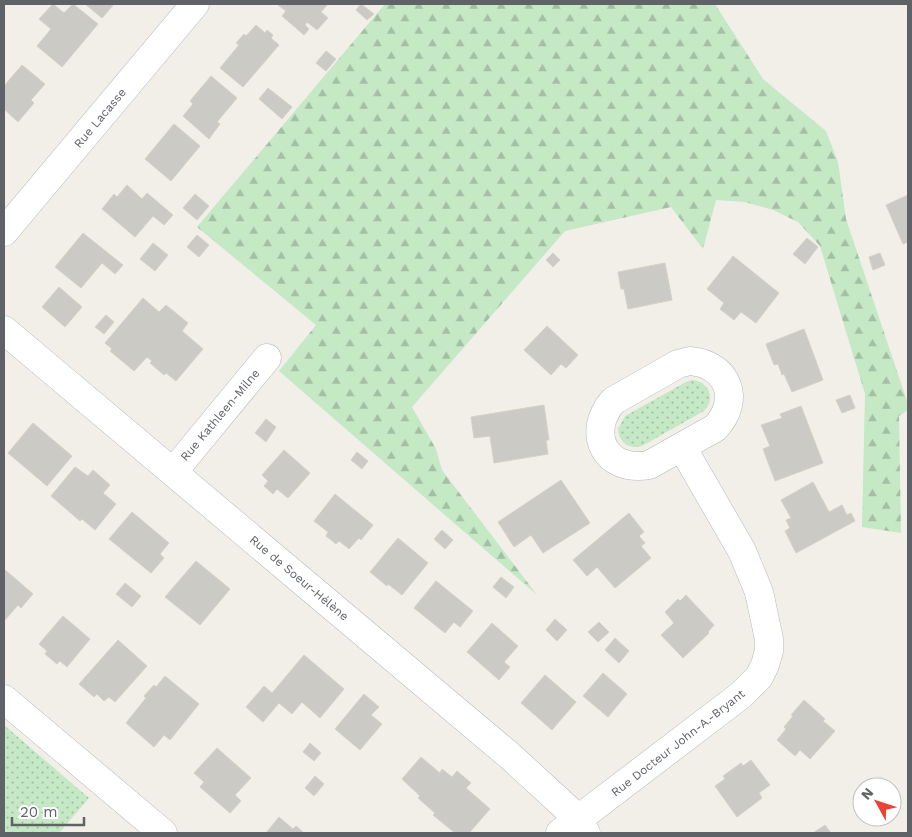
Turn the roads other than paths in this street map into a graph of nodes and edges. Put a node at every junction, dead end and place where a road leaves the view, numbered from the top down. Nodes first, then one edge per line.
1 (195, 4) edge
2 (4, 232) edge
3 (4, 330) edge
4 (267, 358) dead end
5 (682, 447) junction
6 (173, 472) junction
7 (4, 699) edge
8 (575, 829) edge
9 (163, 833) edge

1 - 2 street, Rue Lacasse
3 - 6 street, Rue de Soeur-Hélène
4 - 6 street, Rue Kathleen-Milne
5 - 5 street
5 - 8 street, Rue Docteur John-A.-Bryant
6 - 8 street, Rue de Soeur-Hélène
7 - 9 street

